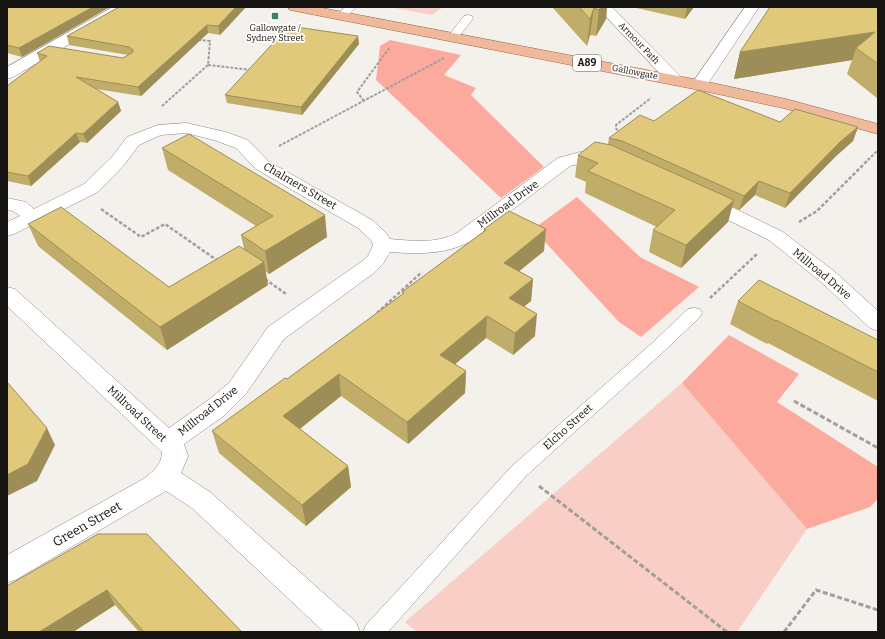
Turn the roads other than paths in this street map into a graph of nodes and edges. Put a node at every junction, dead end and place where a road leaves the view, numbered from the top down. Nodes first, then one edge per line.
1 (123, 7) edge
2 (294, 7) edge
3 (604, 7) edge
4 (752, 7) edge
5 (347, 11) edge
6 (468, 18) dead end
7 (453, 37) junction
8 (50, 48) junction
9 (73, 51) edge
10 (11, 69) edge
11 (675, 80) junction
12 (699, 85) junction
13 (878, 129) edge
14 (627, 166) edge
15 (691, 195) edge
16 (7, 204) edge
17 (33, 217) junction
18 (7, 230) edge
19 (383, 245) junction
20 (7, 294) edge
21 (694, 313) road end
22 (878, 323) edge
23 (168, 442) junction
24 (165, 476) junction
25 (7, 570) edge
26 (345, 632) edge
27 (374, 632) edge

1 - 8 street
2 - 5 main road, Gallowgate / A89
3 - 11 street, Armour Path
4 - 12 street
5 - 7 main road, Gallowgate / A89
6 - 7 lane
7 - 11 main road, Gallowgate / A89
8 - 9 street
8 - 10 street
11 - 12 main road, Gallowgate / A89
12 - 13 main road, Gallowgate / A89
14 - 19 street, Millroad Drive
15 - 22 street, Millroad Drive
16 - 17 street
17 - 18 street, Chalmers Street
17 - 19 street, Chalmers Street
19 - 23 street, Millroad Drive
20 - 23 street, Millroad Street
21 - 27 lane, Elcho Street
23 - 24 street, Millroad Street
24 - 25 street, Green Street
24 - 26 street

